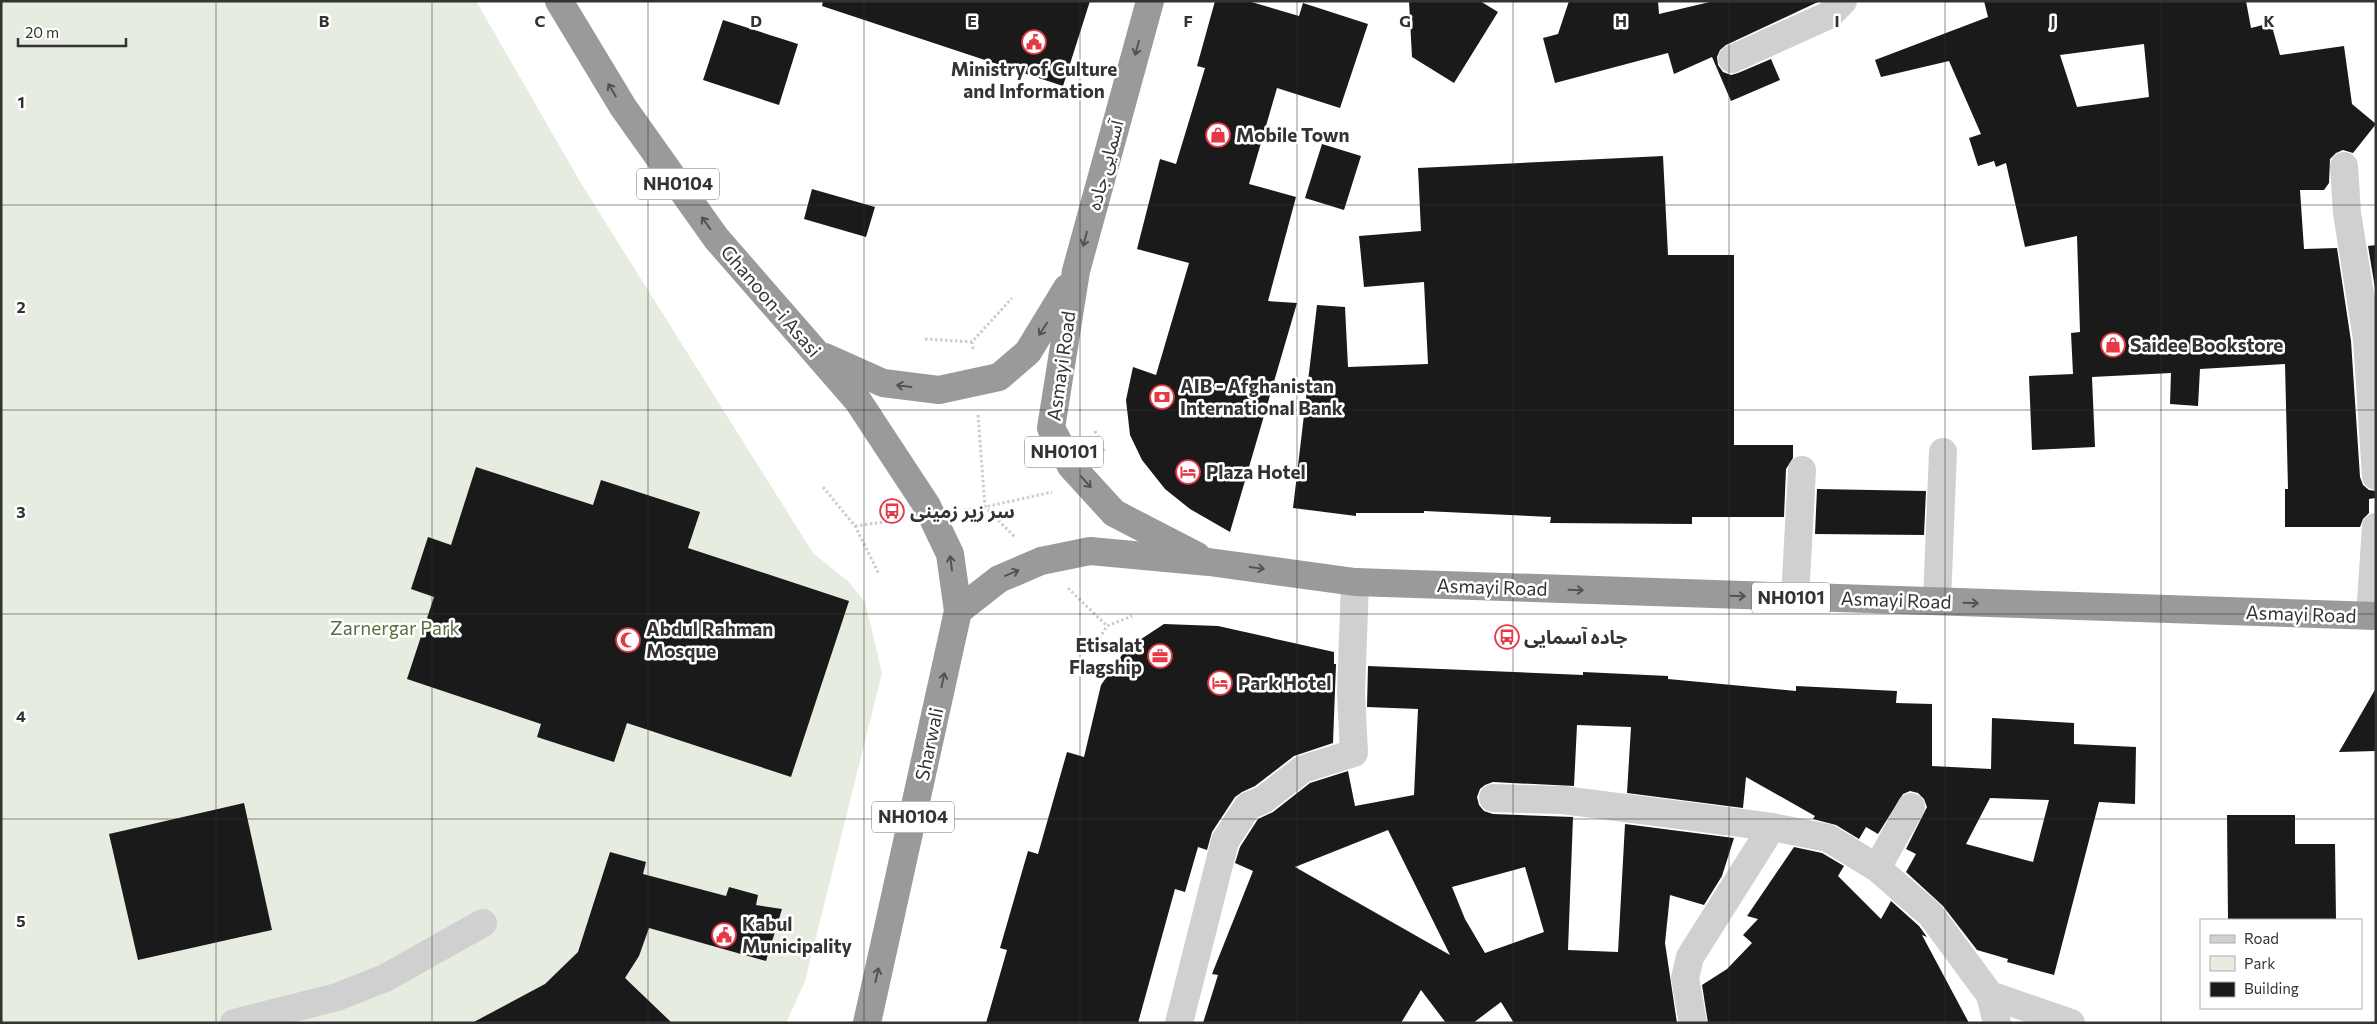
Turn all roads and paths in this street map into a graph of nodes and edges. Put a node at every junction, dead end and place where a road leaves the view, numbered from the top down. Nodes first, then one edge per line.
1 (558, 1) edge
2 (1150, 1) edge
3 (1843, 1) edge
4 (1732, 59) dead end
5 (2344, 166) dead end
6 (1076, 271) junction
7 (1012, 298) dead end
8 (925, 339) dead end
9 (972, 342) junction
10 (816, 354) junction
11 (976, 382) junction
12 (1943, 452) dead end
13 (1802, 470) dead end
14 (2376, 476) edge
15 (823, 487) dead end
16 (1055, 491) dead end
17 (2376, 526) edge
18 (1208, 562) junction
19 (879, 574) dead end
20 (1355, 582) junction
21 (1795, 598) junction
22 (1937, 602) junction
23 (958, 611) junction
24 (1132, 616) dead end
25 (2373, 616) edge
26 (1094, 647) dead end
27 (1494, 798) dead end
28 (1910, 807) dead end
29 (1772, 827) junction
30 (1877, 868) junction
31 (483, 923) dead end
32 (1990, 995) junction
33 (234, 1023) edge
34 (867, 1023) edge
35 (1179, 1023) edge
36 (1693, 1023) edge
37 (1997, 1023) edge
38 (2071, 1023) edge

10 -> 1 highway, Ghanoon-i Asasi / NH0104
2 -> 6 highway, آسمایی جاده / NH0101
3 - 4 street
5 - 14 street
6 -> 11 highway, NH0104
6 -> 18 highway, Asmayi Road / NH0101
7 - 9 path
8 - 9 path
9 - 11 path
11 -> 10 highway, NH0104
23 -> 10 highway, Ghanoon-i Asasi / NH0104
11 - 16 path
12 - 22 street
13 - 21 street
15 - 19 path
17 - 25 street
18 -> 20 highway, Asmayi Road / NH0101
23 -> 18 highway, Asmayi Road / NH0101
20 -> 21 highway, Asmayi Road / NH0101
20 - 35 street
21 - 22 highway, Asmayi Road / NH0101
22 -> 25 highway, Asmayi Road / NH0101
34 -> 23 highway, Sharwali / NH0104
24 - 26 path
27 - 29 street
28 - 30 street
29 - 30 street
29 - 36 street
30 - 32 street
31 - 33 street
32 - 37 street
32 - 38 street

